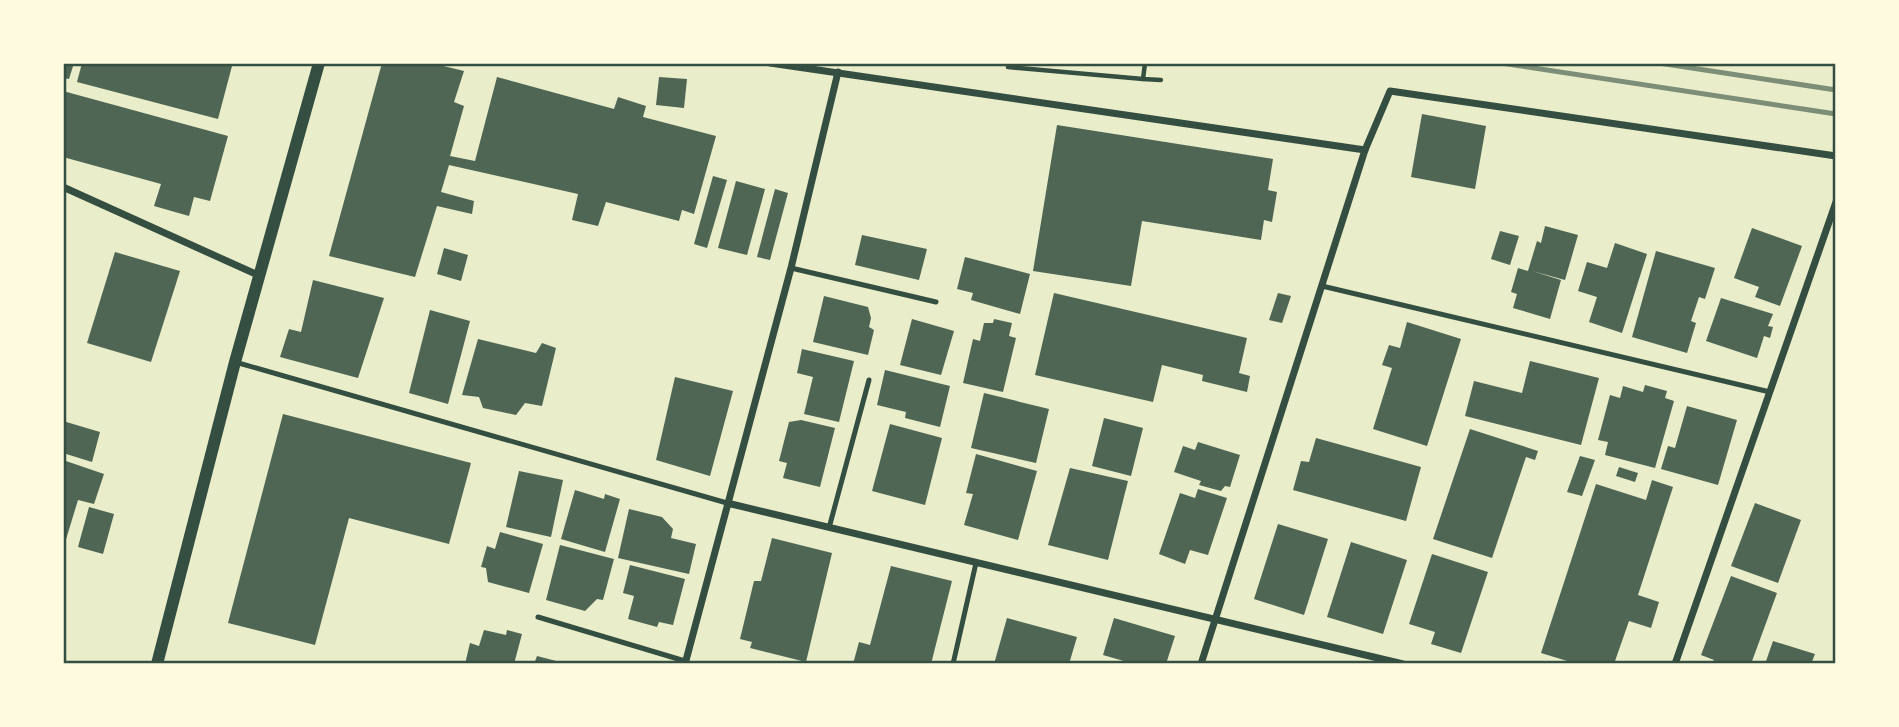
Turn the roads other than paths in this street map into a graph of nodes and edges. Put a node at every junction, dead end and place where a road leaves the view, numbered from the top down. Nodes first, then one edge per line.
1 (319, 63) edge
2 (770, 63) edge
3 (838, 72) junction
4 (1365, 150) junction
5 (1836, 156) edge
6 (63, 187) edge
7 (1836, 204) edge
8 (791, 268) junction
9 (260, 276) junction
10 (1322, 286) junction
11 (936, 302) dead end
12 (235, 362) junction
13 (869, 380) dead end
14 (1770, 392) junction
15 (727, 503) junction
16 (829, 528) junction
17 (976, 563) junction
18 (538, 617) dead end
19 (1216, 618) junction
20 (685, 663) edge
21 (158, 664) edge
22 (953, 664) edge
23 (1201, 664) edge
24 (1403, 664) edge
25 (1675, 664) edge

1 - 9 street
2 - 3 street
3 - 4 street
3 - 8 street
4 - 5 street
4 - 10 street
6 - 9 street
7 - 14 street
8 - 11 lane
8 - 15 street
9 - 12 street
10 - 14 lane
10 - 19 street
12 - 15 lane
12 - 21 street
13 - 16 lane
14 - 25 street
15 - 16 street
15 - 20 street
16 - 17 street
17 - 19 street
17 - 22 lane
18 - 20 lane
19 - 23 street
19 - 24 street

